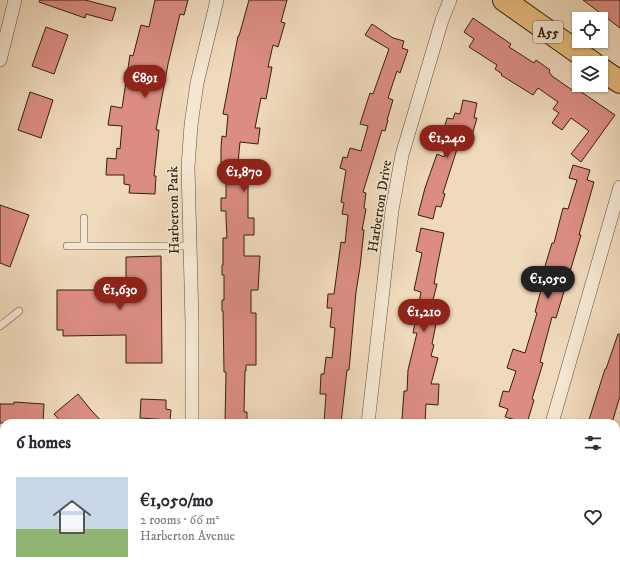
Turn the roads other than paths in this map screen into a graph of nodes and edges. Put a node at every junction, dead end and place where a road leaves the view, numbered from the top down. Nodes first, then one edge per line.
1 (15, 0) edge
2 (217, 0) edge
3 (450, 0) edge
4 (504, 0) edge
5 (583, 56) edge
6 (0, 60) edge
7 (608, 74) edge
8 (620, 82) edge
9 (620, 187) edge
10 (84, 218) dead end
11 (67, 246) dead end
12 (84, 246) junction
13 (189, 246) junction
14 (19, 311) dead end
15 (0, 326) edge
16 (192, 419) edge
17 (368, 419) edge
18 (553, 419) edge

1 - 6 street
2 - 13 street, Harberton Park
3 - 17 street, Harberton Drive
4 - 5 highway, A55
7 - 8 highway
9 - 18 street
10 - 12 lane
11 - 12 lane
12 - 13 lane
13 - 16 street, Harberton Park
14 - 15 lane

